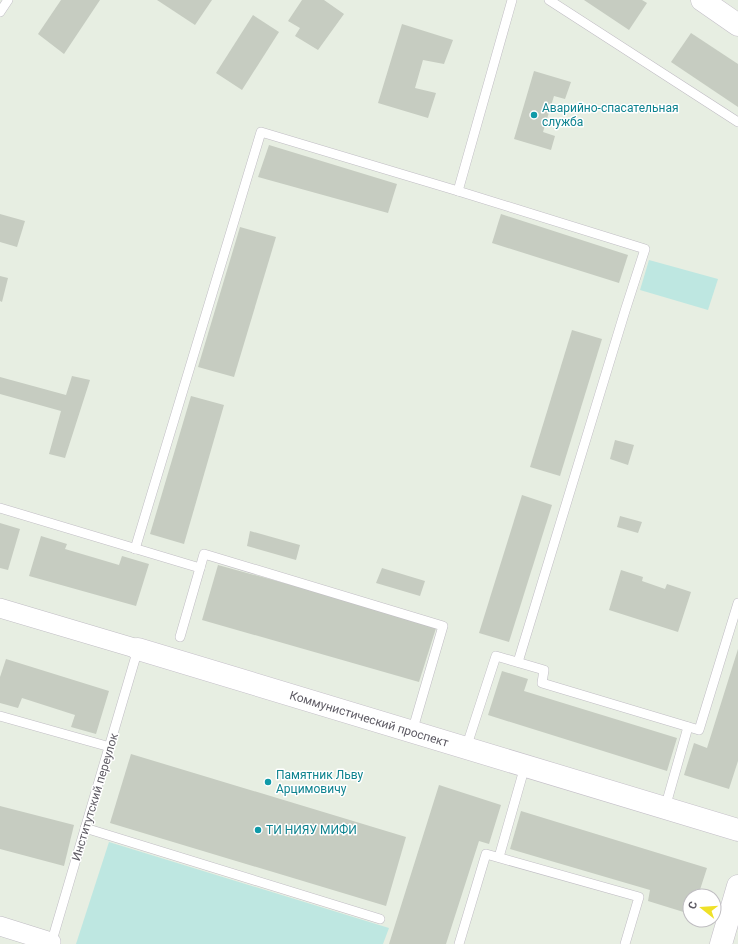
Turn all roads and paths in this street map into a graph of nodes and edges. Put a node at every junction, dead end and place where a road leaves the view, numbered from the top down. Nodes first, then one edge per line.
1 (8, 0) edge
2 (512, 0) edge
3 (548, 0) edge
4 (702, 0) edge
5 (0, 12) edge
6 (738, 25) edge
7 (738, 122) edge
8 (458, 192) junction
9 (0, 508) edge
10 (135, 549) junction
11 (200, 568) junction
12 (738, 603) edge
13 (0, 608) edge
14 (180, 637) dead end
15 (138, 649) junction
16 (518, 662) junction
17 (0, 716) edge
18 (688, 727) junction
19 (412, 732) junction
20 (110, 747) junction
21 (466, 748) junction
22 (526, 766) junction
23 (665, 808) junction
24 (85, 828) junction
25 (738, 830) edge
26 (499, 857) junction
27 (738, 886) edge
28 (380, 919) dead end
29 (0, 926) edge
30 (51, 943) edge
31 (459, 944) edge
32 (626, 944) edge
33 (721, 944) edge

1 - 5 lane
2 - 8 lane
3 - 7 lane
4 - 6 street
8 - 10 lane
8 - 16 lane
9 - 10 lane
10 - 11 lane
11 - 14 lane
11 - 19 lane
12 - 18 lane
13 - 15 street, Коммунистический проспект
15 - 19 street, Коммунистический проспект
15 - 20 lane, Институтский переулок
16 - 18 lane
16 - 21 lane
17 - 20 lane
18 - 23 lane
19 - 21 street, Коммунистический проспект
20 - 24 lane, Институтский переулок
21 - 22 street, Коммунистический проспект
22 - 23 street, Коммунистический проспект
22 - 26 lane
23 - 25 street, Коммунистический проспект
24 - 28 lane
24 - 30 lane, Институтский переулок
26 - 31 lane
26 - 32 lane
27 - 33 street
29 - 30 street

